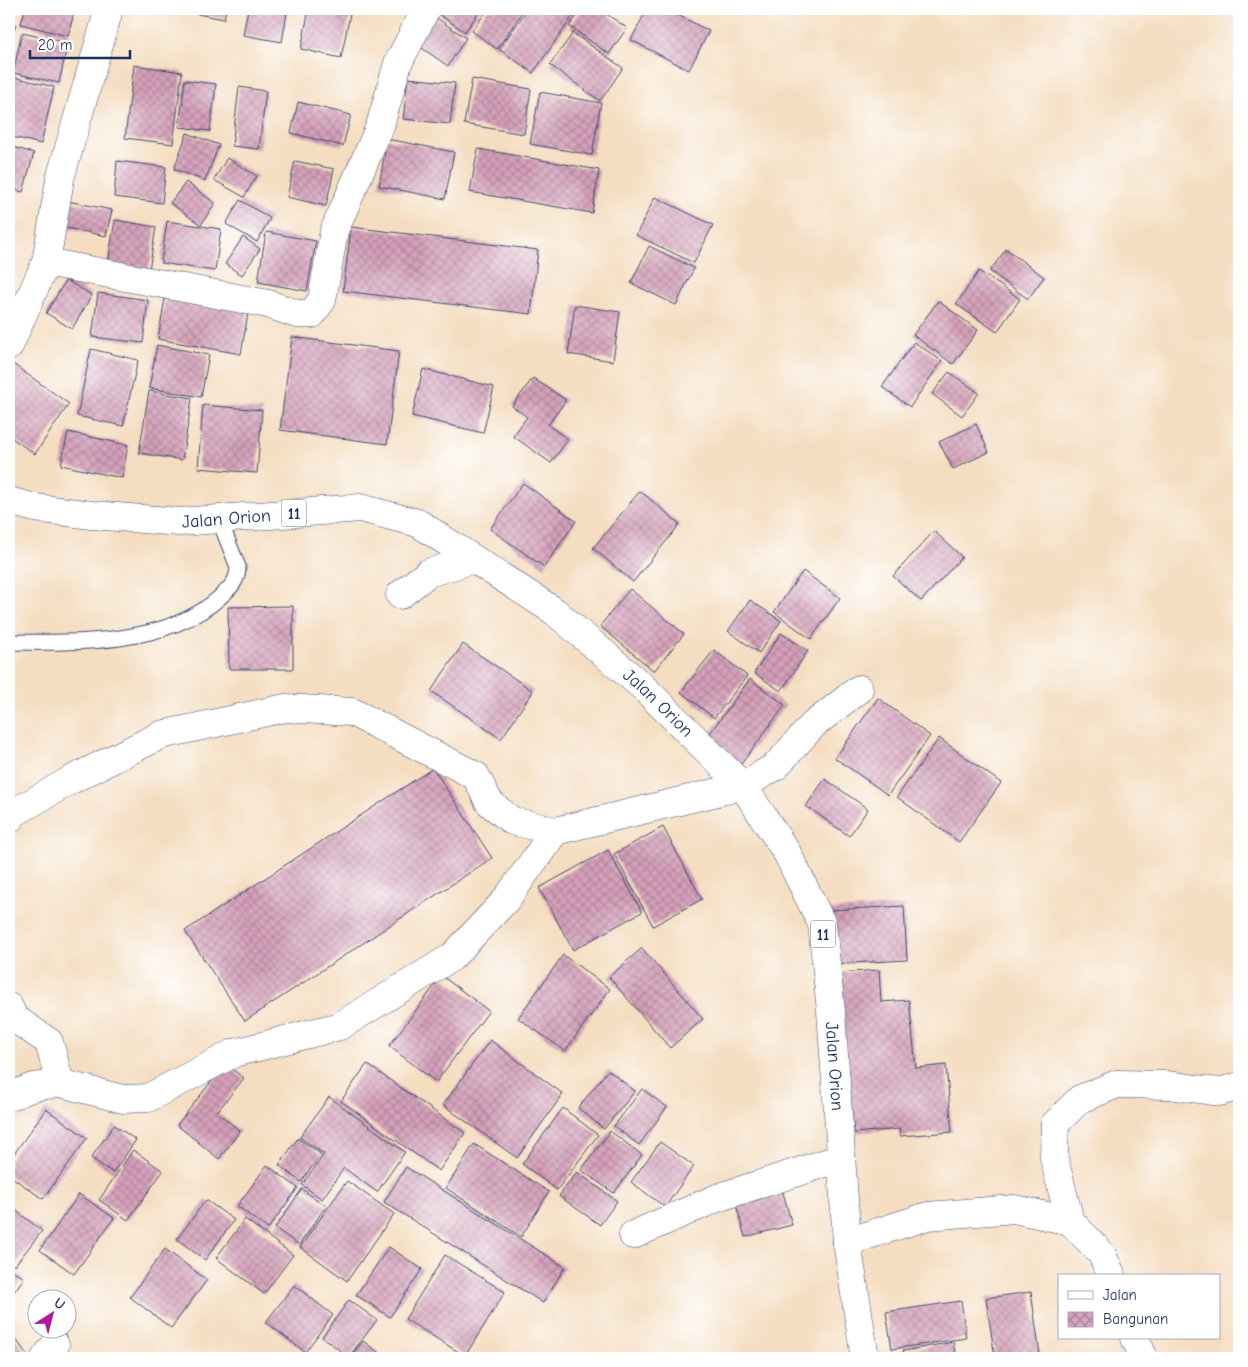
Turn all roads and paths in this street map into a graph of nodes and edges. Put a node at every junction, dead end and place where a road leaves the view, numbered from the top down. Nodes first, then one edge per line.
1 (109, 9) edge
2 (426, 9) edge
3 (46, 262) junction
4 (9, 346) edge
5 (9, 502) edge
6 (219, 519) junction
7 (474, 559) junction
8 (400, 596) dead end
9 (9, 642) edge
10 (859, 689) dead end
11 (743, 786) junction
12 (9, 820) edge
13 (555, 830) junction
14 (9, 1007) edge
15 (60, 1082) junction
16 (1239, 1086) edge
17 (9, 1097) edge
18 (841, 1158) junction
19 (1070, 1220) junction
20 (633, 1235) dead end
21 (847, 1242) junction
22 (1111, 1274) edge
23 (1136, 1340) edge
24 (865, 1358) edge
25 (1144, 1358) edge

1 - 3 main road
2 - 3 main road
3 - 4 main road
5 - 6 main road, Jalan Orion / 11
6 - 7 main road, Jalan Orion / 11
6 - 9 lane
7 - 8 main road
7 - 11 main road, Jalan Orion / 11
10 - 11 main road
11 - 13 main road
11 - 18 main road, Jalan Orion / 11
12 - 13 main road
13 - 15 main road
14 - 15 main road
15 - 17 main road
16 - 19 main road
18 - 20 main road
18 - 21 main road, Jalan Orion / 11
19 - 21 main road
19 - 22 main road
21 - 24 main road, Jalan Orion / 11
23 - 25 main road

